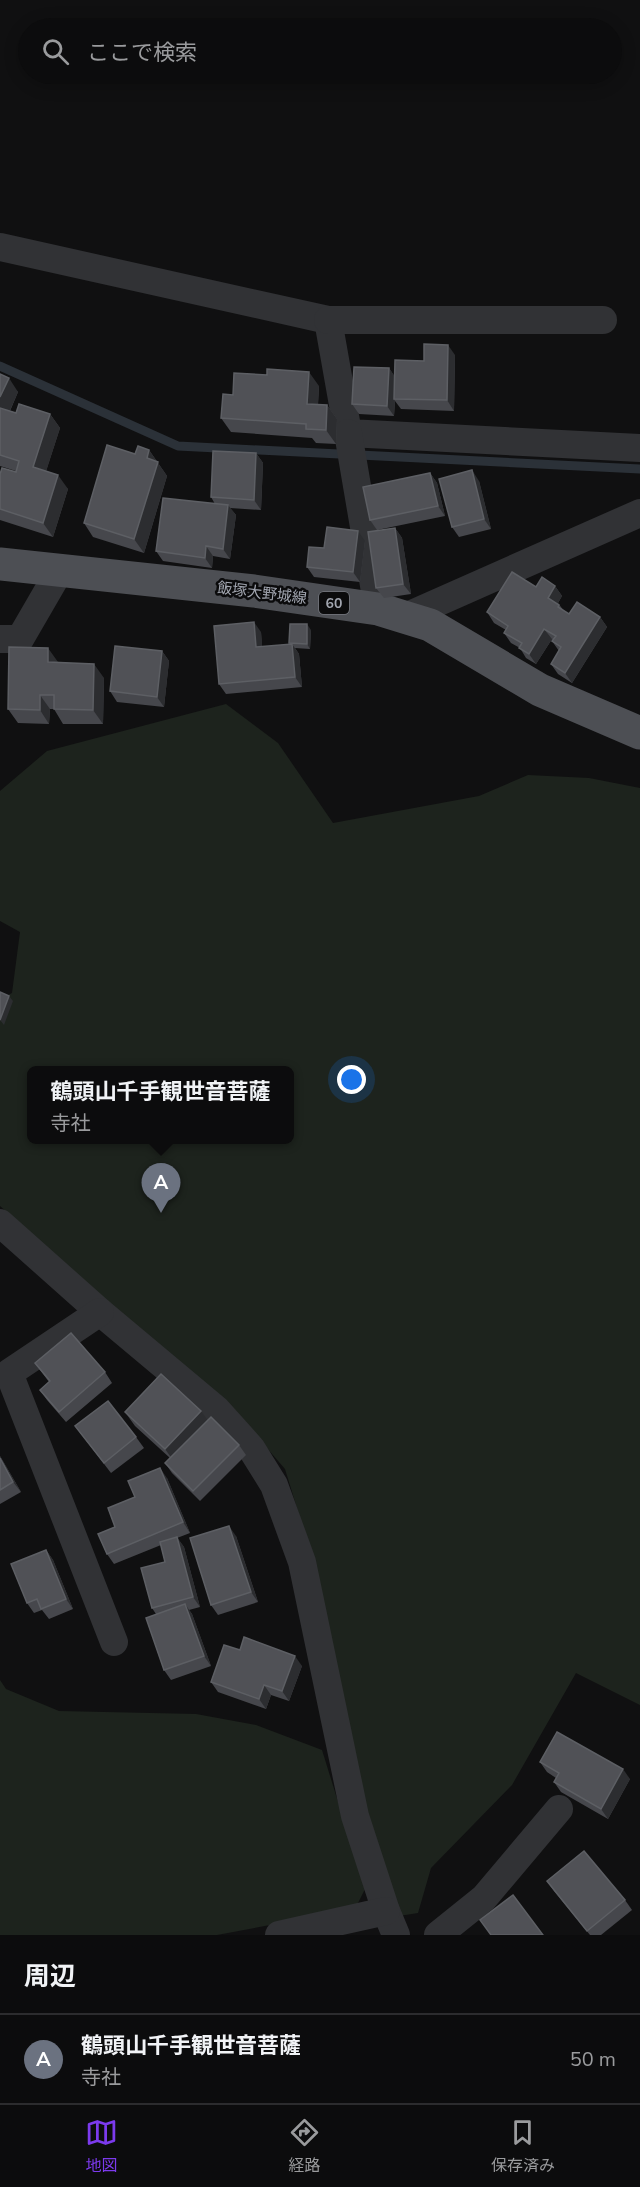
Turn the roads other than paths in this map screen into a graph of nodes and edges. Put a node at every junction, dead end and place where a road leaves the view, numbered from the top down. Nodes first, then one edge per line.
1 (0, 247) edge
2 (328, 320) junction
3 (603, 320) dead end
4 (640, 448) edge
5 (351, 451) junction
6 (640, 513) edge
7 (0, 564) edge
8 (60, 570) junction
9 (391, 613) junction
10 (0, 639) edge
11 (640, 734) edge
12 (0, 1223) edge
13 (100, 1312) junction
14 (114, 1642) dead end
15 (560, 1809) dead end
16 (391, 1923) edge
17 (279, 1935) edge
18 (438, 1935) edge

1 - 2 street
2 - 3 street
2 - 5 street
4 - 5 street
5 - 9 street
6 - 9 street
7 - 8 main road, 飯塚大野城線 / 60
8 - 9 main road, 飯塚大野城線 / 60
8 - 10 street
9 - 11 main road, 飯塚大野城線 / 60
12 - 13 street
13 - 14 street
13 - 16 street
15 - 18 street
16 - 17 street

